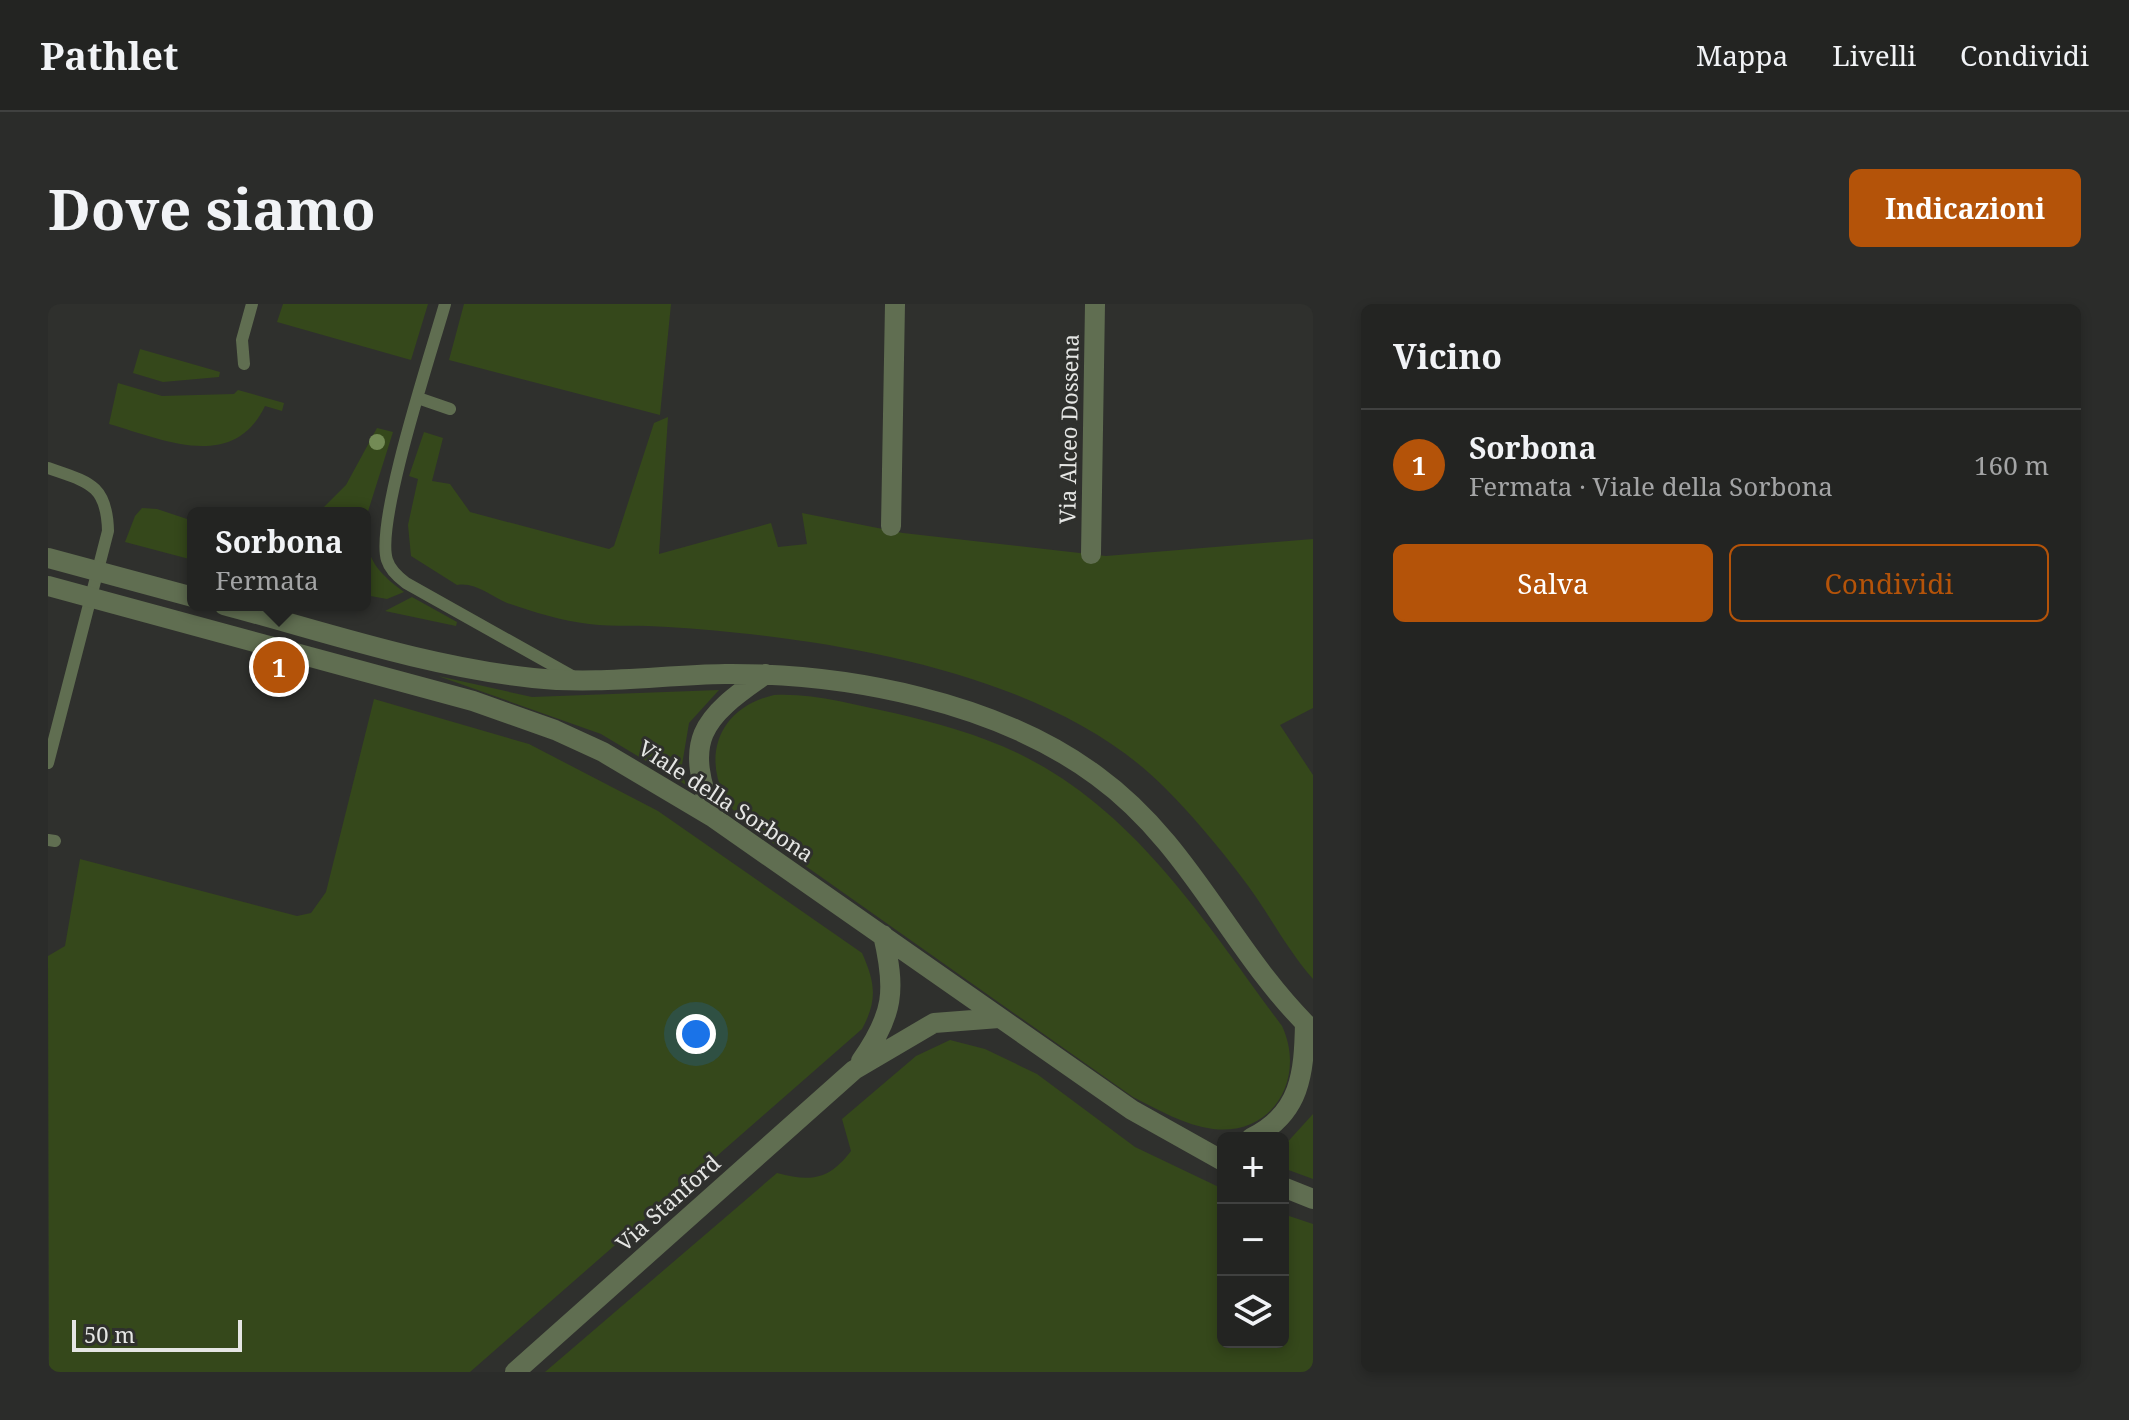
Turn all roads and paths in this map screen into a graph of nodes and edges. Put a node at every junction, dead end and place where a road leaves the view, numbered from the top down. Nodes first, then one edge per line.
1 (252, 304) edge
2 (445, 304) edge
3 (895, 304) edge
4 (1095, 304) edge
5 (244, 364) dead end
6 (418, 398) junction
7 (450, 409) dead end
8 (48, 468) edge
9 (891, 526) dead end
10 (1091, 554) dead end
11 (48, 558) edge
12 (48, 586) edge
13 (187, 595) edge
14 (90, 598) junction
15 (247, 611) edge
16 (766, 674) junction
17 (582, 681) junction
18 (48, 763) edge
19 (714, 818) junction
20 (883, 935) junction
21 (999, 1018) junction
22 (1309, 1027) edge
23 (854, 1070) junction
24 (1168, 1132) junction
25 (1261, 1132) edge
26 (1217, 1143) edge
27 (1217, 1158) edge
28 (1289, 1189) edge
29 (1313, 1199) edge
30 (515, 1372) edge

1 - 5 lane
2 - 6 lane
3 - 9 street
4 - 10 street, Via Alceo Dossena
6 - 7 lane
6 - 17 lane
8 - 14 lane
11 - 13 street
12 - 14 street, Viale della Sorbona
14 - 18 lane
14 - 19 street, Viale della Sorbona
15 - 17 street
16 - 17 street
16 - 19 street
16 - 22 street
19 - 20 street, Viale della Sorbona
20 - 21 street, Viale della Sorbona
20 - 23 street, Via Stanford
21 - 23 street, Via Stanford
21 - 24 street, Viale della Sorbona
22 - 25 street
23 - 30 street, Via Stanford
24 - 26 street
24 - 27 street, Viale della Sorbona
28 - 29 street

